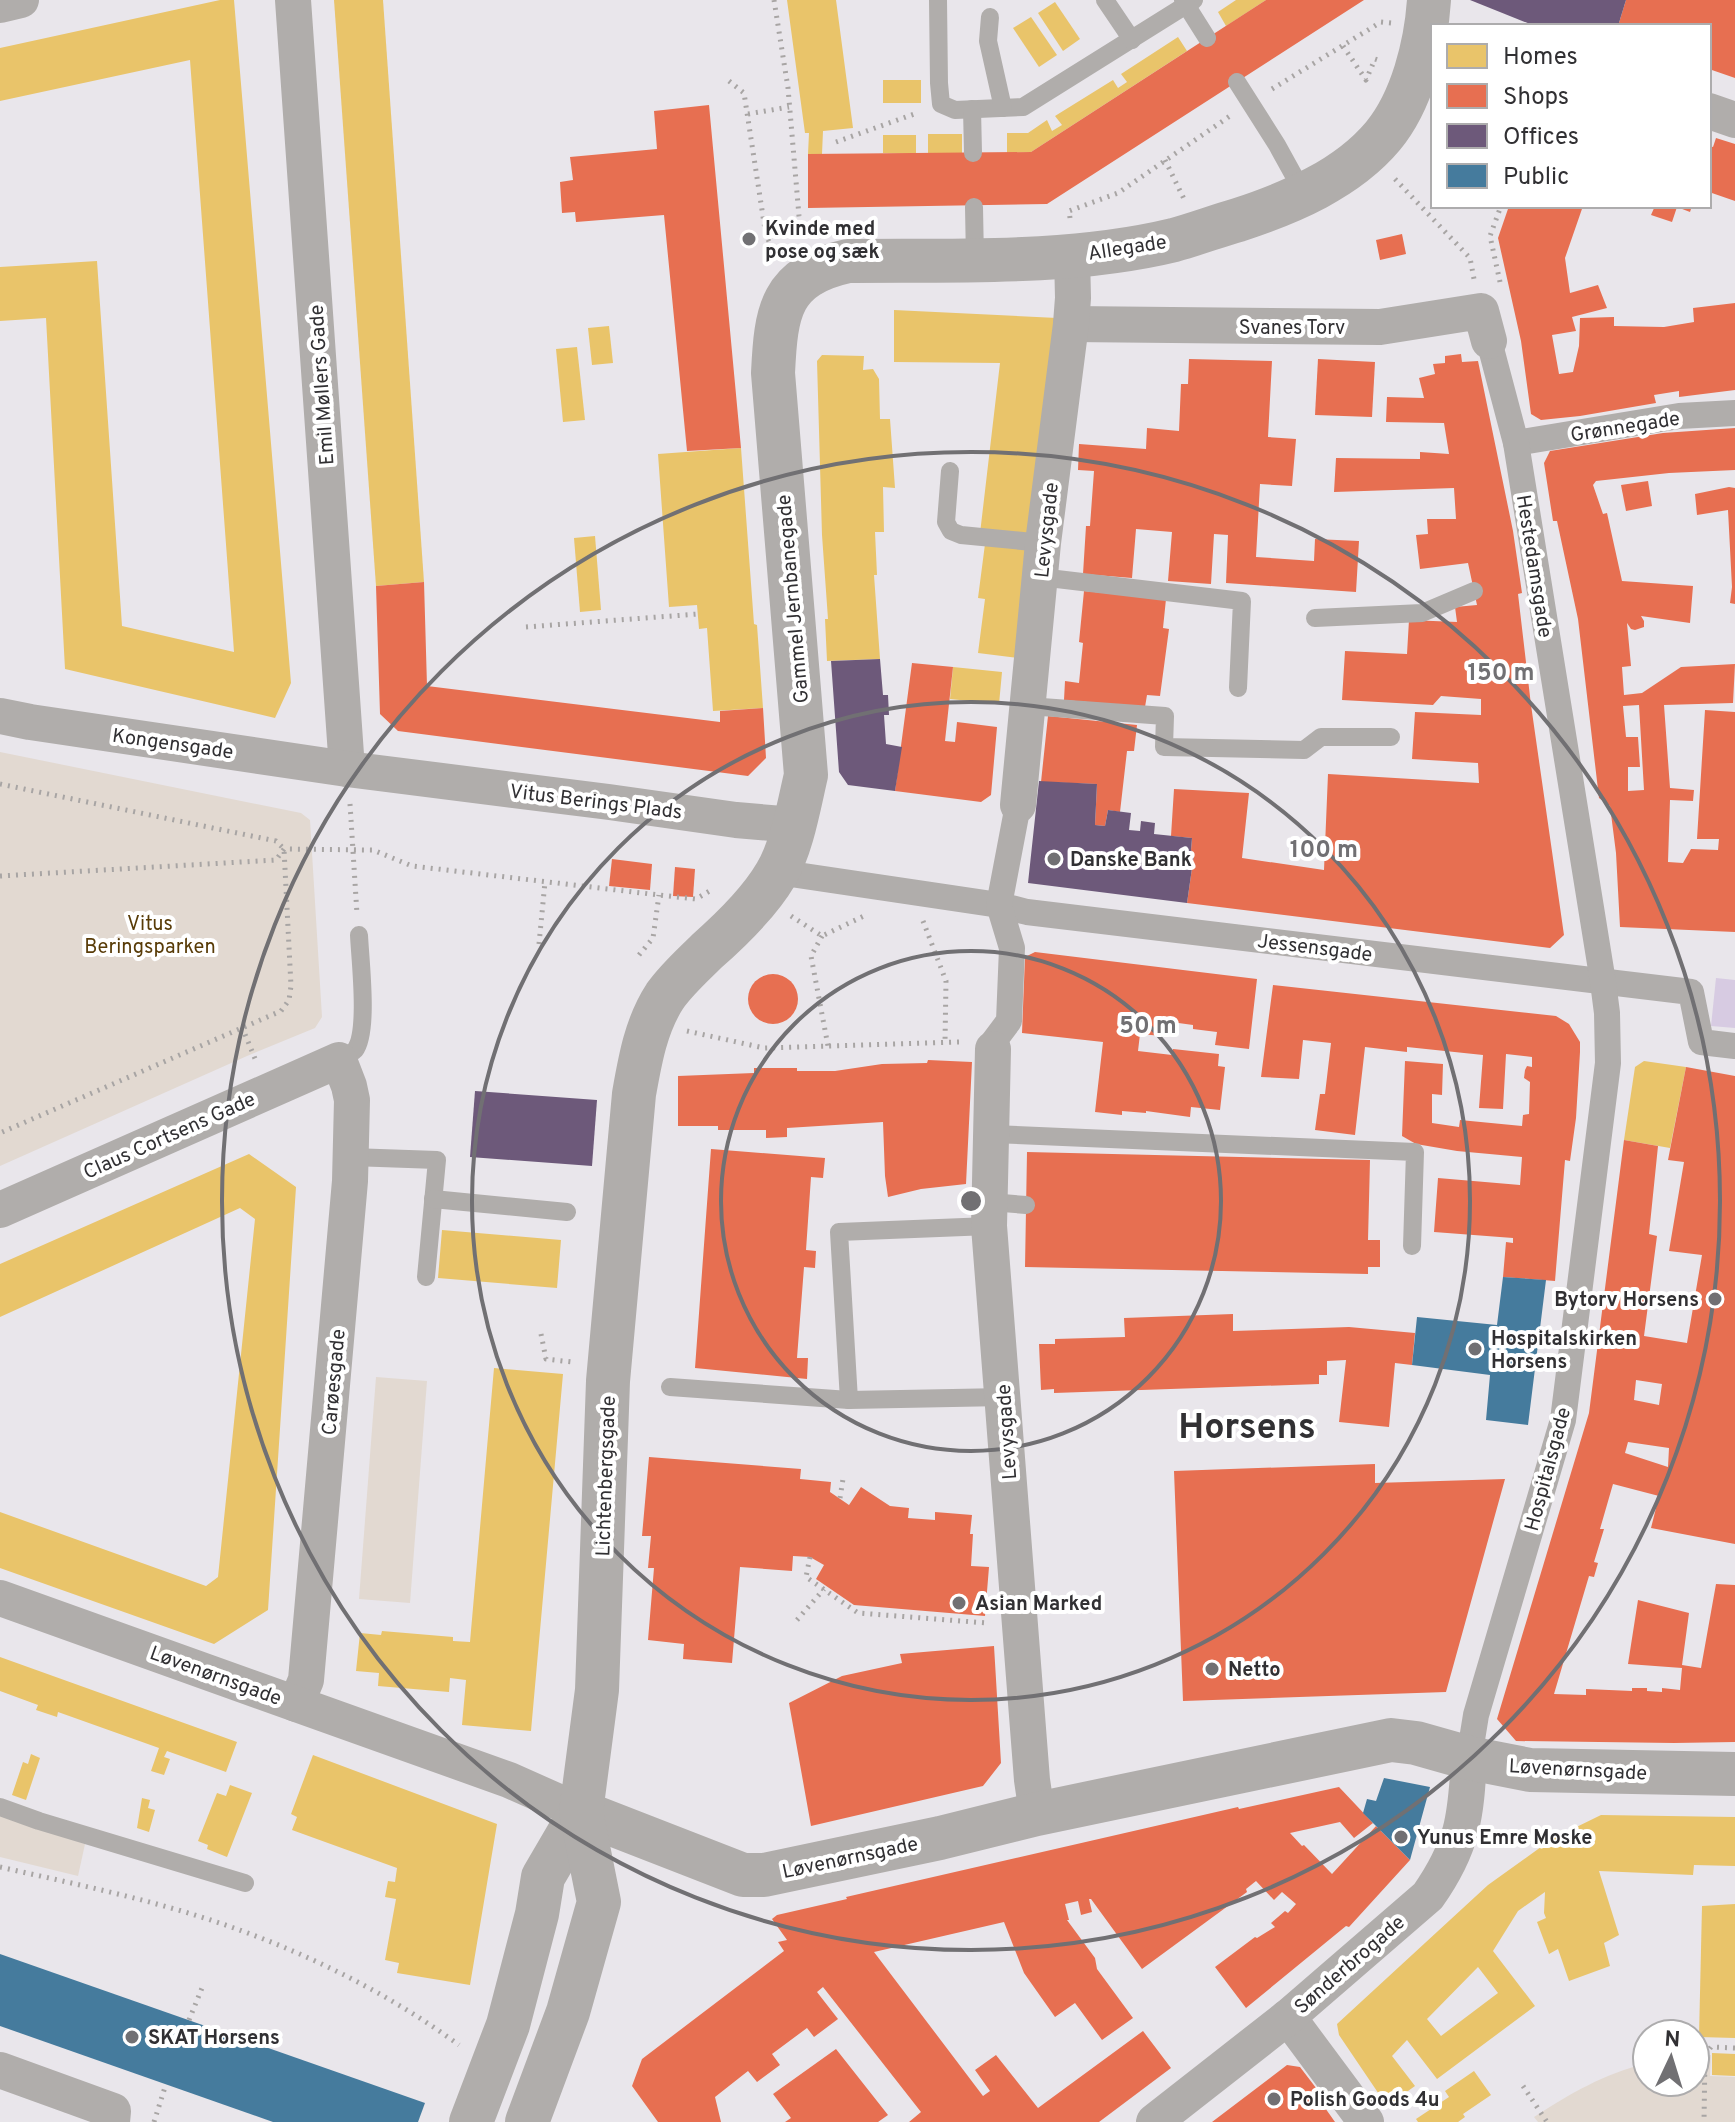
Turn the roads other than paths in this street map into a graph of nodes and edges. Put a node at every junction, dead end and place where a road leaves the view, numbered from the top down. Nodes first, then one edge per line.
1 (21, 0) edge
2 (293, 0) edge
3 (938, 0) edge
4 (1105, 0) edge
5 (1188, 2) edge
6 (0, 5) edge
7 (990, 17) dead end
8 (1430, 19) edge
9 (1207, 38) dead end
10 (1132, 40) junction
11 (1237, 82) dead end
12 (1003, 108) junction
13 (972, 109) junction
14 (1711, 112) edge
15 (1735, 120) edge
16 (973, 153) dead end
17 (1304, 194) junction
18 (974, 207) dead end
19 (1072, 255) junction
20 (975, 260) junction
21 (1490, 312) joint
22 (1071, 324) junction
23 (773, 373) joint
24 (1735, 413) edge
25 (1516, 443) junction
26 (950, 471) dead end
27 (1042, 560) junction
28 (1474, 591) dead end
29 (1315, 618) dead end
30 (1238, 688) dead end
31 (1028, 706) junction
32 (0, 716) edge
33 (1391, 737) dead end
34 (347, 769) junction
35 (1018, 805) joint
36 (795, 825) junction
37 (777, 872) junction
38 (999, 905) junction
39 (359, 935) road end
40 (1603, 982) junction
41 (994, 1045) joint
42 (1735, 1046) edge
43 (339, 1060) junction
44 (992, 1134) junction
45 (351, 1157) junction
46 (433, 1199) junction
47 (1026, 1205) dead end
48 (0, 1210) edge
49 (567, 1212) dead end
50 (990, 1214) junction
51 (1412, 1246) dead end
52 (426, 1277) dead end
53 (670, 1387) dead end
54 (1004, 1397) junction
55 (849, 1400) junction
56 (0, 1598) edge
57 (296, 1704) junction
58 (1469, 1758) junction
59 (1735, 1774) edge
60 (0, 1807) edge
61 (581, 1812) junction
62 (1037, 1814) junction
63 (245, 1883) dead end
64 (1288, 2017) junction
65 (0, 2070) edge
66 (112, 2122) edge
67 (471, 2122) edge
68 (527, 2122) edge
69 (1154, 2122) edge
70 (1366, 2122) edge

1 - 6 street
2 - 34 street, Emil Møllers Gade
3 - 13 lane
4 - 10 lane
5 - 9 lane
5 - 10 lane
7 - 12 lane
8 - 17 street, Allegade
10 - 12 lane
11 - 17 lane
12 - 13 lane
13 - 16 lane
14 - 15 street
17 - 19 street, Allegade
18 - 20 lane
19 - 20 street, Allegade
19 - 22 street, Levysgade
20 - 23 street, Allegade
21 - 22 street, Svanes Torv
21 - 25 street, Hestedamsgade
22 - 27 street, Levysgade
23 - 36 street, Gammel Jernbanegade
24 - 25 street, Grønnegade
25 - 40 street, Hestedamsgade
26 - 27 lane
27 - 30 lane
27 - 31 street, Levysgade
28 - 29 lane
31 - 33 lane
31 - 35 street, Levysgade
32 - 34 street, Kongensgade
34 - 36 street, Vitus Berings Plads
35 - 38 street
36 - 37 street
37 - 38 street
37 - 61 street, Lichtenbergsgade
38 - 40 street, Jessensgade
38 - 41 street
39 - 43 lane
40 - 42 street, Jessensgade
40 - 58 street, Hospitalsgade
41 - 44 street, Levysgade
43 - 45 street, Carøesgade
43 - 48 street, Claus Cortsens Gade
44 - 50 street, Levysgade
44 - 51 lane
45 - 46 lane
45 - 57 street, Carøesgade
46 - 49 lane
46 - 52 lane
47 - 50 lane
50 - 54 street, Levysgade
50 - 55 lane
53 - 55 lane
54 - 55 lane
54 - 62 street, Levysgade
56 - 57 street, Løvenørnsgade
57 - 61 street, Løvenørnsgade
58 - 59 street, Løvenørnsgade
58 - 62 street, Løvenørnsgade
58 - 64 street, Sønderbrogade
60 - 63 lane
61 - 62 street, Løvenørnsgade
61 - 67 street, Lichtenbergsgade
61 - 68 street, Lichtenbergsgade
64 - 69 street, Sønderbrogade
64 - 70 street
65 - 66 street

